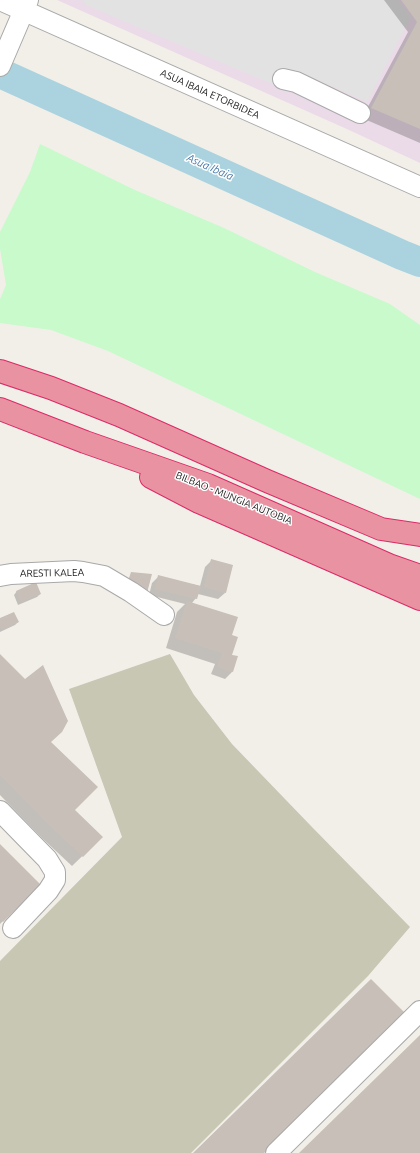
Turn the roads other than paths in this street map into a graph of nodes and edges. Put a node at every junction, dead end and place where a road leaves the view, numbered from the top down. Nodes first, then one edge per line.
1 (0, 0) edge
2 (26, 5) edge
3 (0, 66) edge
4 (283, 79) dead end
5 (360, 113) dead end
6 (420, 187) edge
7 (0, 371) edge
8 (0, 409) edge
9 (84, 442) junction
10 (381, 529) junction
11 (420, 535) edge
12 (420, 544) edge
13 (0, 576) edge
14 (420, 576) edge
15 (420, 599) edge
16 (164, 615) dead end
17 (0, 811) edge
18 (13, 928) dead end
19 (420, 1011) edge
20 (276, 1153) edge

1 - 2 street, ASUA IBAIA ETORBIDEA
2 - 3 street
2 - 6 street, ASUA IBAIA ETORBIDEA
4 - 5 street
7 - 10 highway
8 - 9 highway, BILBAO - MUNGIA AUTOBIA
9 - 14 highway, BILBAO - MUNGIA AUTOBIA
9 - 15 highway
10 - 11 highway
10 - 12 highway
13 - 16 street, ARESTI KALEA
17 - 18 street
19 - 20 street

